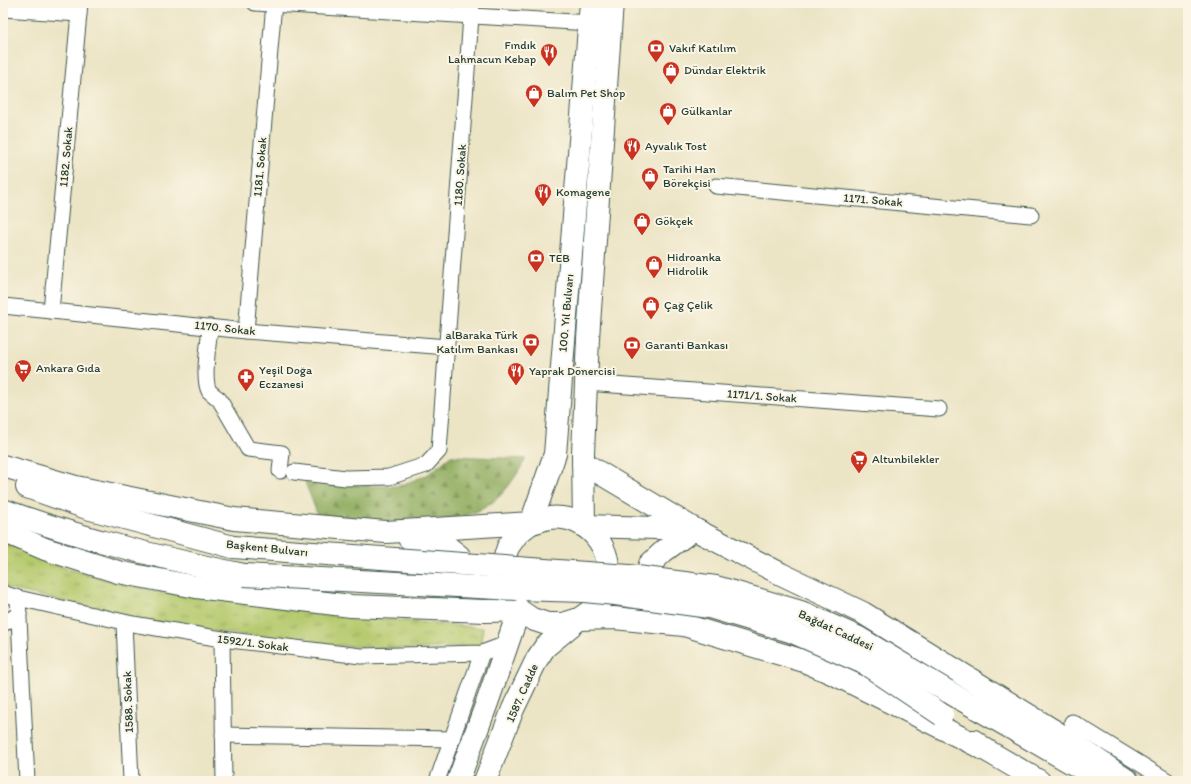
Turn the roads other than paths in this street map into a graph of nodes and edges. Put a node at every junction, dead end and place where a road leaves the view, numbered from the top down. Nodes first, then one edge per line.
1 (255, 3) edge
2 (612, 3) edge
3 (274, 4) edge
4 (80, 8) edge
5 (3, 9) edge
6 (472, 9) edge
7 (591, 13) edge
8 (716, 186) dead end
9 (1031, 215) dead end
10 (3, 306) edge
11 (51, 311) junction
12 (210, 327) junction
13 (246, 331) junction
14 (447, 347) junction
15 (586, 383) junction
16 (939, 409) dead end
17 (555, 454) junction
18 (583, 463) junction
19 (3, 466) edge
20 (3, 478) edge
21 (3, 510) edge
22 (531, 523) junction
23 (584, 526) junction
24 (694, 529) junction
25 (3, 531) edge
26 (386, 532) junction
27 (517, 578) junction
28 (585, 582) junction
29 (3, 593) edge
30 (18, 598) junction
31 (442, 609) junction
32 (519, 610) junction
33 (19, 614) junction
34 (579, 619) junction
35 (124, 623) junction
36 (3, 624) edge
37 (674, 624) junction
38 (222, 639) junction
39 (506, 644) junction
40 (482, 653) junction
41 (1072, 722) dead end
42 (223, 735) junction
43 (452, 739) junction
44 (986, 750) junction
45 (27, 781) edge
46 (131, 781) edge
47 (224, 781) edge
48 (437, 781) edge
49 (458, 781) edge
50 (485, 781) edge
51 (1039, 781) edge
52 (1103, 781) edge
53 (1128, 781) edge
54 (1168, 781) edge

1 - 3 street
2 - 15 main road, 100. Yıl Bulvarı
3 - 6 street
3 - 13 street, 1181. Sokak
4 - 5 street
4 - 11 street, 1182. Sokak
6 - 7 street
6 - 14 street, 1180. Sokak
7 - 17 main road, 100. Yıl Bulvarı
8 - 9 street, 1171. Sokak
10 - 11 street, 1170. Sokak
11 - 12 street, 1170. Sokak
12 - 13 street, 1170. Sokak
12 - 14 street, 1180. Sokak
13 - 14 street, 1170. Sokak
15 - 16 street, 1171/1. Sokak
15 - 18 main road, 100. Yıl Bulvarı
17 - 18 main road
17 - 22 main road, 100. Yıl Bulvarı
18 - 23 main road, 100. Yıl Bulvarı
18 - 24 main road
19 - 26 main road
20 - 27 main road, Başkent Bulvarı, bridge
21 - 27 main road, bridge
22 - 23 main road
22 - 26 main road
22 - 32 main road
23 - 24 main road
23 - 34 main road
24 - 37 main road
24 - 53 main road
25 - 31 main road
26 - 31 main road
27 - 28 main road
28 - 44 main road, Bağdat Caddesi, bridge
28 - 52 main road, Bağdat Caddesi, bridge
29 - 30 street, 1592/1. Sokak
30 - 33 street
30 - 35 street, 1592/1. Sokak
31 - 32 main road
32 - 34 main road
32 - 39 main road
33 - 36 street
33 - 45 street
34 - 37 main road
34 - 50 main road, 1587. Cadde
35 - 38 street, 1592/1. Sokak
35 - 46 street, 1588. Sokak
37 - 44 main road
38 - 40 street, 1592/1. Sokak
38 - 42 street
39 - 40 street, 1592/1. Sokak
39 - 49 main road
40 - 43 street
41 - 54 street
42 - 43 street
42 - 47 street
43 - 48 street
44 - 51 main road, Bağdat Caddesi

